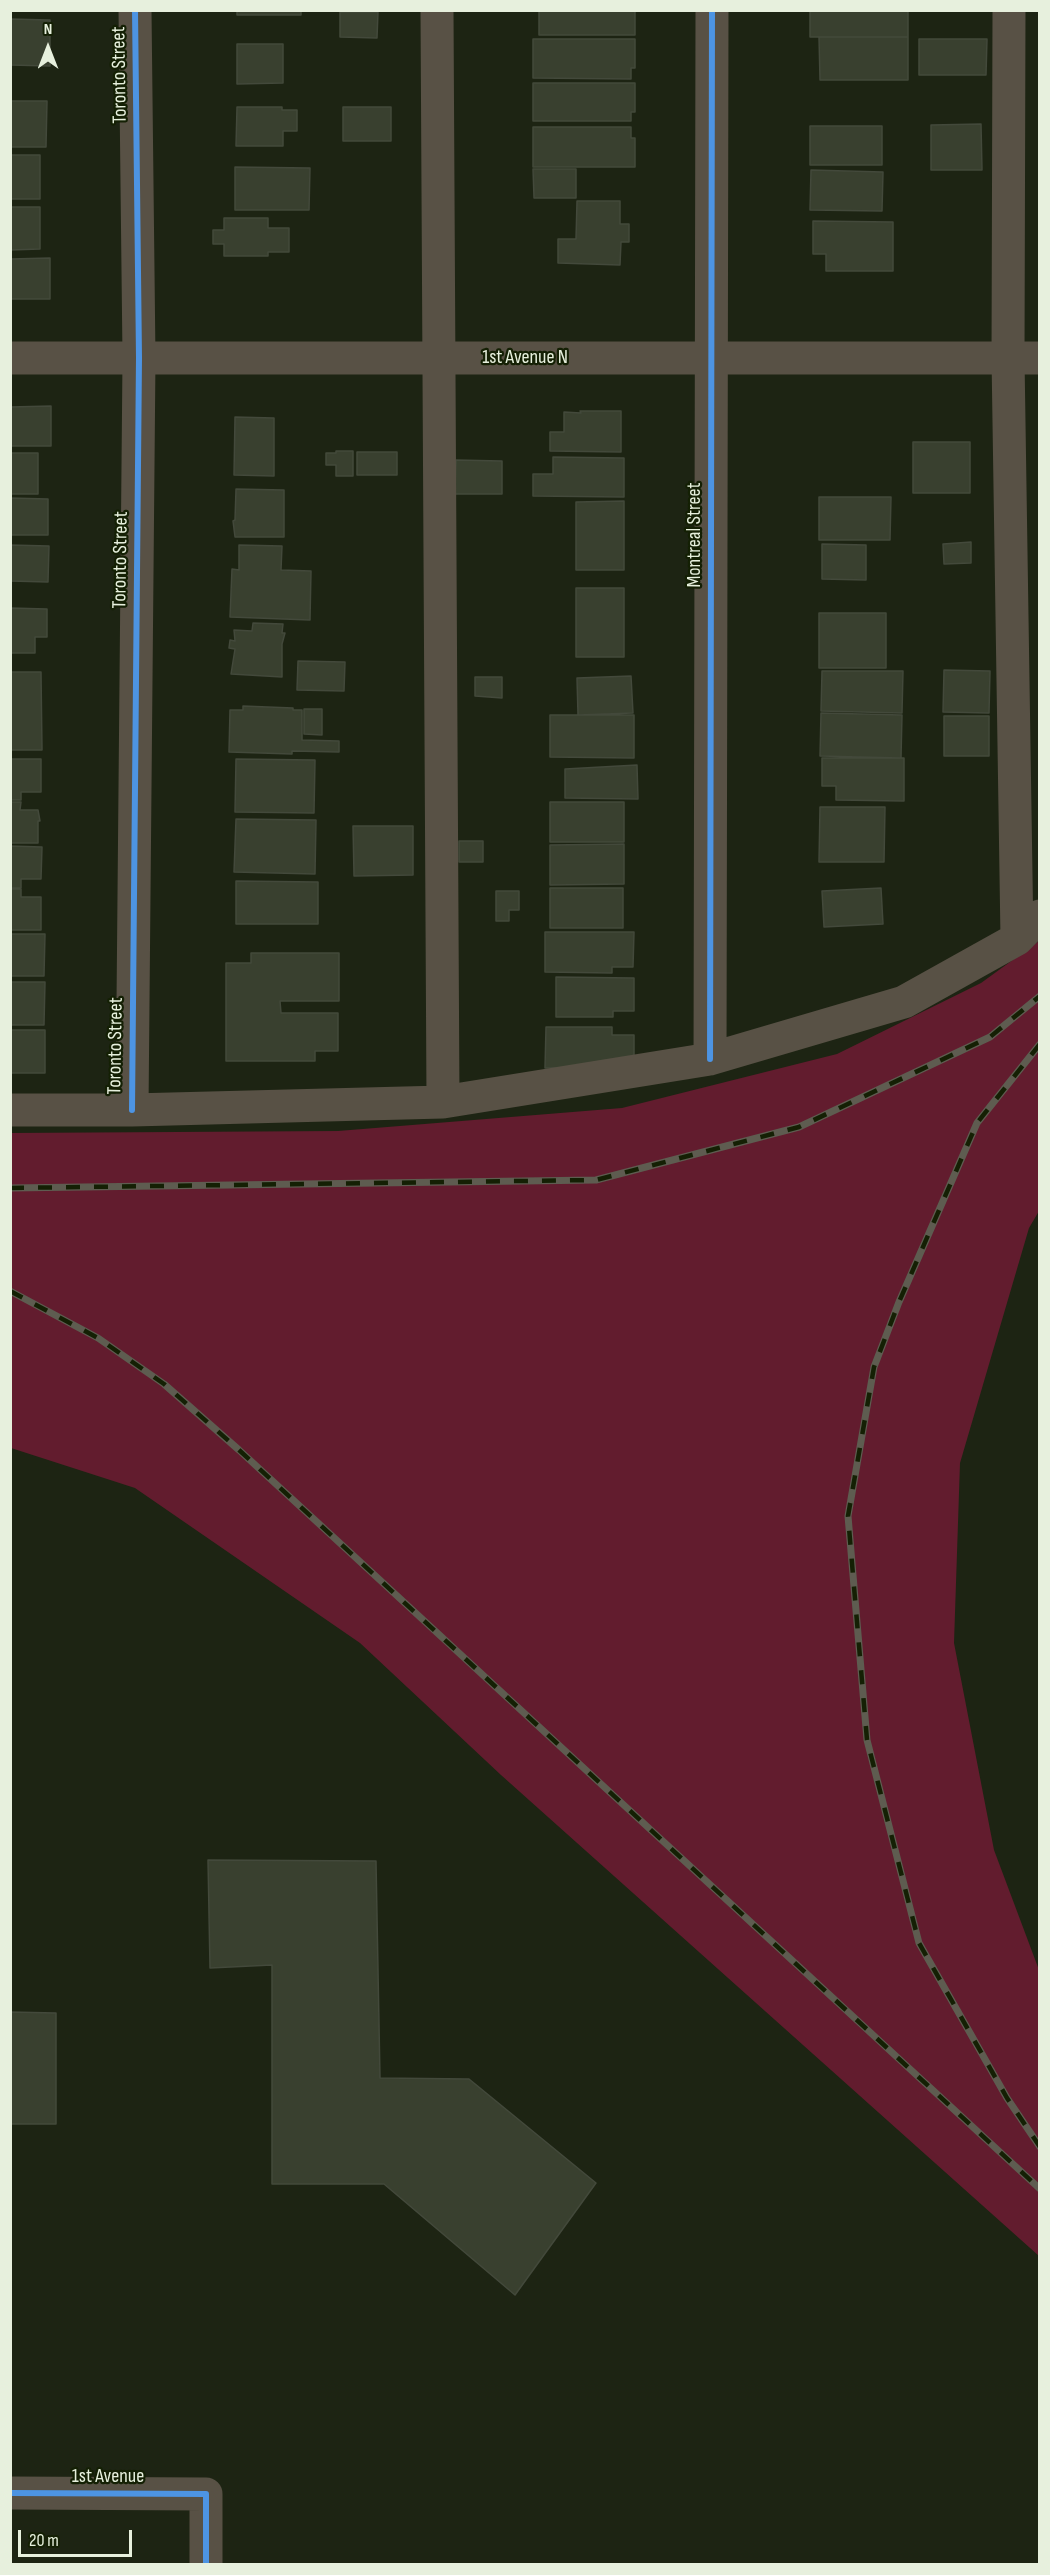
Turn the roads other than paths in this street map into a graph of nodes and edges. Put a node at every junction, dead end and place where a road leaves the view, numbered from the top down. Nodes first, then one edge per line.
1 (135, 10) edge
2 (437, 10) edge
3 (712, 10) edge
4 (1009, 10) edge
5 (10, 358) edge
6 (139, 358) junction
7 (440, 358) junction
8 (713, 358) junction
9 (1024, 358) edge
10 (1040, 916) edge
11 (1017, 939) junction
12 (710, 1059) junction
13 (443, 1102) junction
14 (10, 1110) edge
15 (132, 1110) junction
16 (10, 2493) edge
17 (206, 2565) edge

1 - 6 street, Toronto Street
2 - 7 street
3 - 8 street, Montreal Street
4 - 9 street
5 - 6 street, 1st Avenue N
6 - 7 street, 1st Avenue N
6 - 15 street, Toronto Street
7 - 8 street, 1st Avenue N
7 - 13 street
8 - 9 street, 1st Avenue N
8 - 12 street, Montreal Street
9 - 11 street
10 - 11 street
11 - 12 street
12 - 13 street
13 - 15 street
14 - 15 street
16 - 17 street, 1st Avenue

